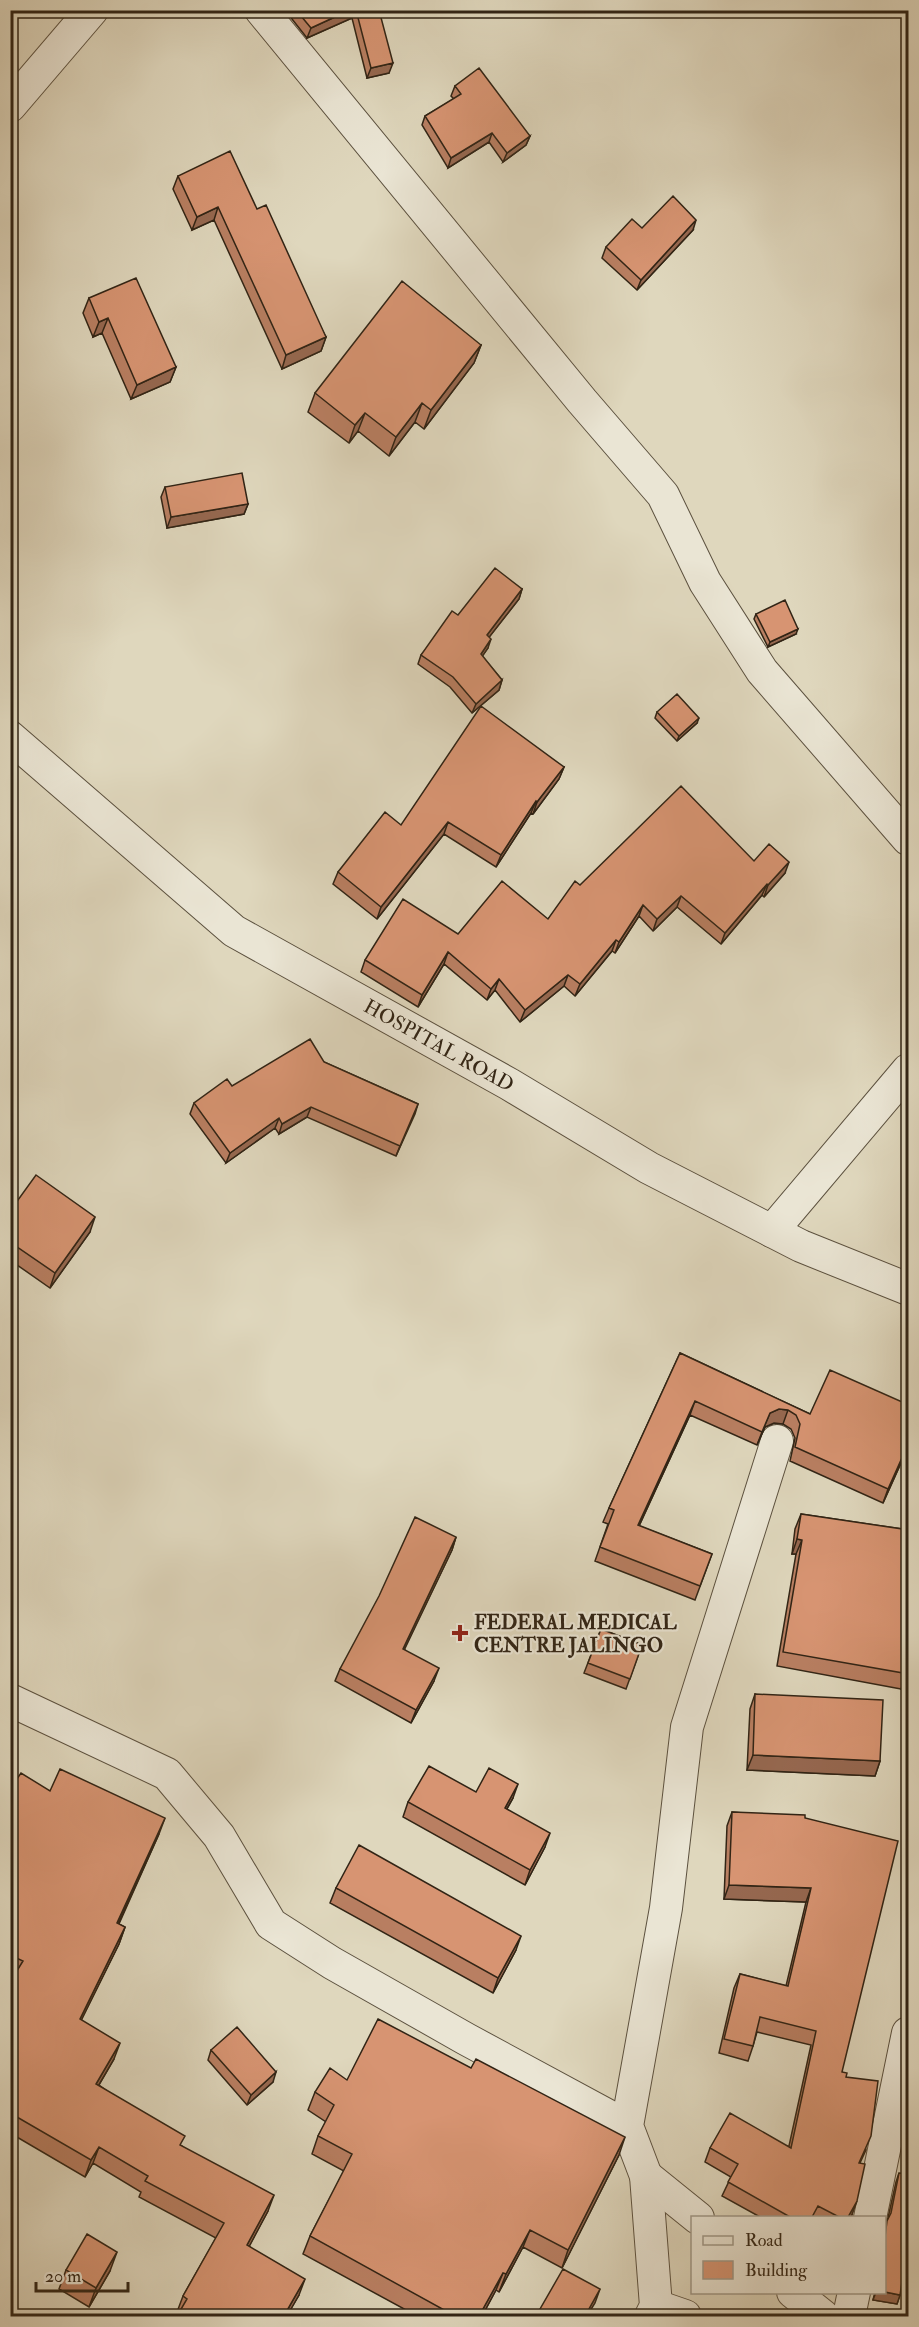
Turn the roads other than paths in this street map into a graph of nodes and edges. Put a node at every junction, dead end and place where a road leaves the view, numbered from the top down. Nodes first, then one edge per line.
1 (92, 10) edge
2 (261, 10) edge
3 (10, 106) edge
4 (10, 737) edge
5 (909, 839) edge
6 (909, 1070) edge
7 (772, 1231) junction
8 (909, 1289) edge
9 (777, 1441) dead end
10 (10, 1700) edge
11 (909, 2033) edge
12 (627, 2126) junction
13 (646, 2176) junction
14 (697, 2216) edge
15 (870, 2216) edge
16 (796, 2294) edge
17 (854, 2294) edge
18 (653, 2311) edge
19 (686, 2316) edge
20 (823, 2316) edge
21 (849, 2316) edge

1 - 3 street
2 - 5 street
4 - 7 street, HOSPITAL ROAD
6 - 7 street
7 - 8 street, HOSPITAL ROAD
9 - 12 street
10 - 12 street
11 - 15 street
12 - 13 street
13 - 14 street
13 - 18 street
16 - 20 street
17 - 21 street
18 - 19 street

